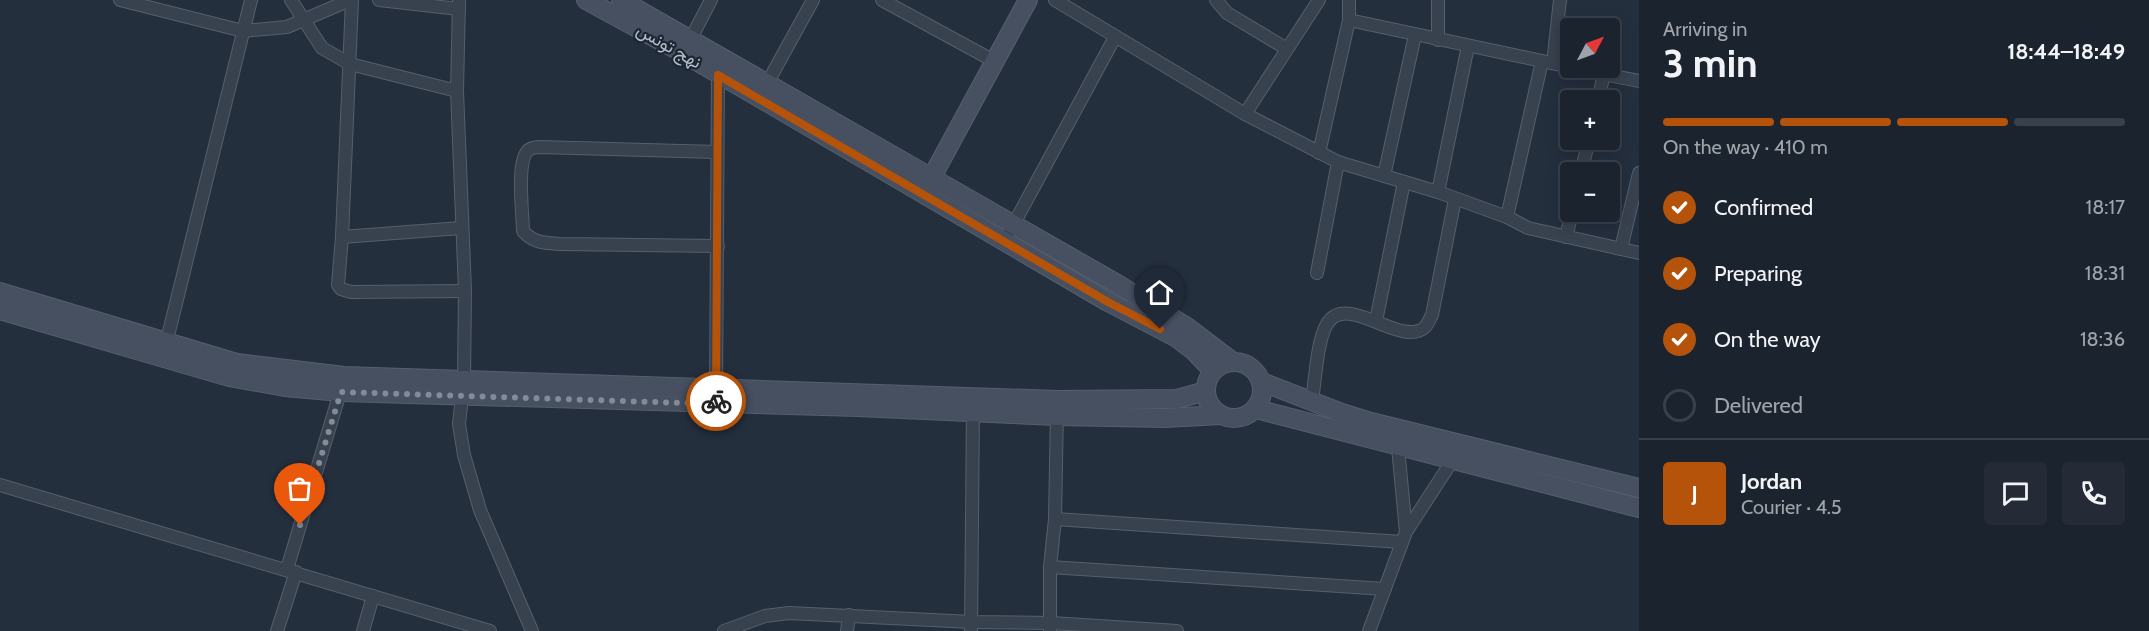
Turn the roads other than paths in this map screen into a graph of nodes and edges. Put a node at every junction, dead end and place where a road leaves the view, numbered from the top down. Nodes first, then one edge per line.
1 (120, 0) edge
2 (251, 0) edge
3 (291, 0) edge
4 (351, 0) edge
5 (379, 0) edge
6 (621, 0) edge
7 (711, 0) edge
8 (813, 0) edge
9 (882, 0) edge
10 (1028, 0) edge
11 (1055, 0) edge
12 (1216, 0) edge
13 (1319, 0) edge
14 (1349, 0) edge
15 (1438, 0) edge
16 (1560, 0) edge
17 (595, 2) edge
18 (459, 4) edge
19 (1349, 20) junction
20 (303, 21) junction
21 (243, 31) junction
22 (1415, 35) junction
23 (1114, 37) junction
24 (1438, 40) junction
25 (687, 46) junction
26 (1468, 46) junction
27 (1287, 49) junction
28 (994, 61) junction
29 (1547, 62) junction
30 (350, 64) junction
31 (1560, 65) edge
32 (722, 67) junction
33 (1620, 77) edge
34 (1639, 81) edge
35 (457, 91) junction
36 (763, 91) junction
37 (1245, 114) junction
38 (717, 152) junction
39 (1319, 153) junction
40 (1338, 162) junction
41 (1639, 173) edge
42 (1384, 176) junction
43 (1404, 182) junction
44 (927, 186) junction
45 (1438, 192) junction
46 (1455, 199) junction
47 (1506, 217) junction
48 (1570, 222) edge
49 (461, 228) junction
50 (1009, 233) junction
51 (342, 237) junction
52 (1566, 237) junction
53 (718, 246) junction
54 (1621, 249) junction
55 (1639, 253) edge
56 (1317, 273) dead end
57 (465, 291) junction
58 (0, 292) edge
59 (0, 310) edge
60 (1376, 321) junction
61 (165, 350) junction
62 (1233, 362) junction
63 (1213, 371) junction
64 (1262, 381) junction
65 (343, 384) junction
66 (464, 387) junction
67 (1206, 391) junction
68 (716, 396) junction
69 (1312, 401) junction
70 (973, 405) junction
71 (1058, 408) junction
72 (1256, 409) junction
73 (1221, 416) junction
74 (1398, 447) junction
75 (1452, 461) junction
76 (1562, 479) junction
77 (0, 485) edge
78 (1639, 488) edge
79 (1639, 508) edge
80 (1054, 519) junction
81 (1404, 537) junction
82 (1050, 567) junction
83 (291, 571) junction
84 (1385, 589) junction
85 (373, 596) junction
86 (849, 615) junction
87 (971, 627) edge
88 (1051, 627) edge
89 (471, 629) edge
90 (732, 630) edge
91 (1147, 630) edge
92 (277, 631) edge
93 (363, 631) edge
94 (490, 631) edge
95 (532, 631) edge
96 (848, 631) edge
97 (1177, 631) edge
98 (1369, 631) edge

1 - 21 street
2 - 21 street
3 - 20 street
4 - 20 street
4 - 30 street
5 - 18 street
6 - 25 main road, نهج تونس
7 - 25 street
8 - 36 street
9 - 28 street
10 - 28 main road
11 - 23 street
12 - 27 street
13 - 27 street
14 - 19 street
15 - 24 street
16 - 29 street
17 - 25 main road, نهج تونس
18 - 35 street
19 - 22 street
19 - 39 street
20 - 21 street
20 - 30 street
21 - 61 street
22 - 24 street
22 - 42 street
23 - 37 street
23 - 50 street
24 - 26 street
25 - 32 main road, نهج تونس
26 - 29 street
26 - 45 street
27 - 37 street
28 - 44 main road
29 - 31 street
29 - 47 street
30 - 35 street
30 - 51 street
32 - 36 main road, نهج تونس
32 - 38 street
33 - 34 street
35 - 49 street
36 - 44 main road, نهج تونس
37 - 39 street
38 - 53 street
38 - 53 street
39 - 40 street
40 - 42 street
40 - 56 street
41 - 54 street
42 - 43 street
43 - 45 street
43 - 60 street
44 - 50 main road, نهج تونس
45 - 46 street
46 - 47 street
46 - 60 street
47 - 52 street
48 - 52 street
49 - 51 street
49 - 57 street
50 - 62 main road, نهج تونس
50 - 63 main road, نهج تونس
51 - 57 street
52 - 54 street
53 - 68 street
54 - 55 street
57 - 66 street
58 - 61 main road
59 - 61 main road
60 - 69 street
61 - 65 main road
62 - 63 main road
62 - 64 main road
63 - 67 main road
64 - 69 main road
64 - 72 main road
65 - 66 main road
65 - 83 street
66 - 68 main road
66 - 95 street
67 - 71 main road
67 - 73 main road
68 - 70 main road
69 - 76 main road
70 - 71 main road
70 - 87 street
71 - 73 main road
71 - 80 street
72 - 73 main road
72 - 74 main road
74 - 75 main road
74 - 81 street
75 - 76 main road
75 - 81 street
76 - 78 main road
76 - 79 main road
77 - 83 street
80 - 81 street
80 - 82 street
81 - 84 street
82 - 84 street
82 - 88 street
83 - 85 street
83 - 92 street
84 - 98 street
85 - 89 street
85 - 93 street
86 - 87 street
86 - 90 street
86 - 96 street
87 - 88 street
88 - 91 street
89 - 94 street
91 - 97 street

